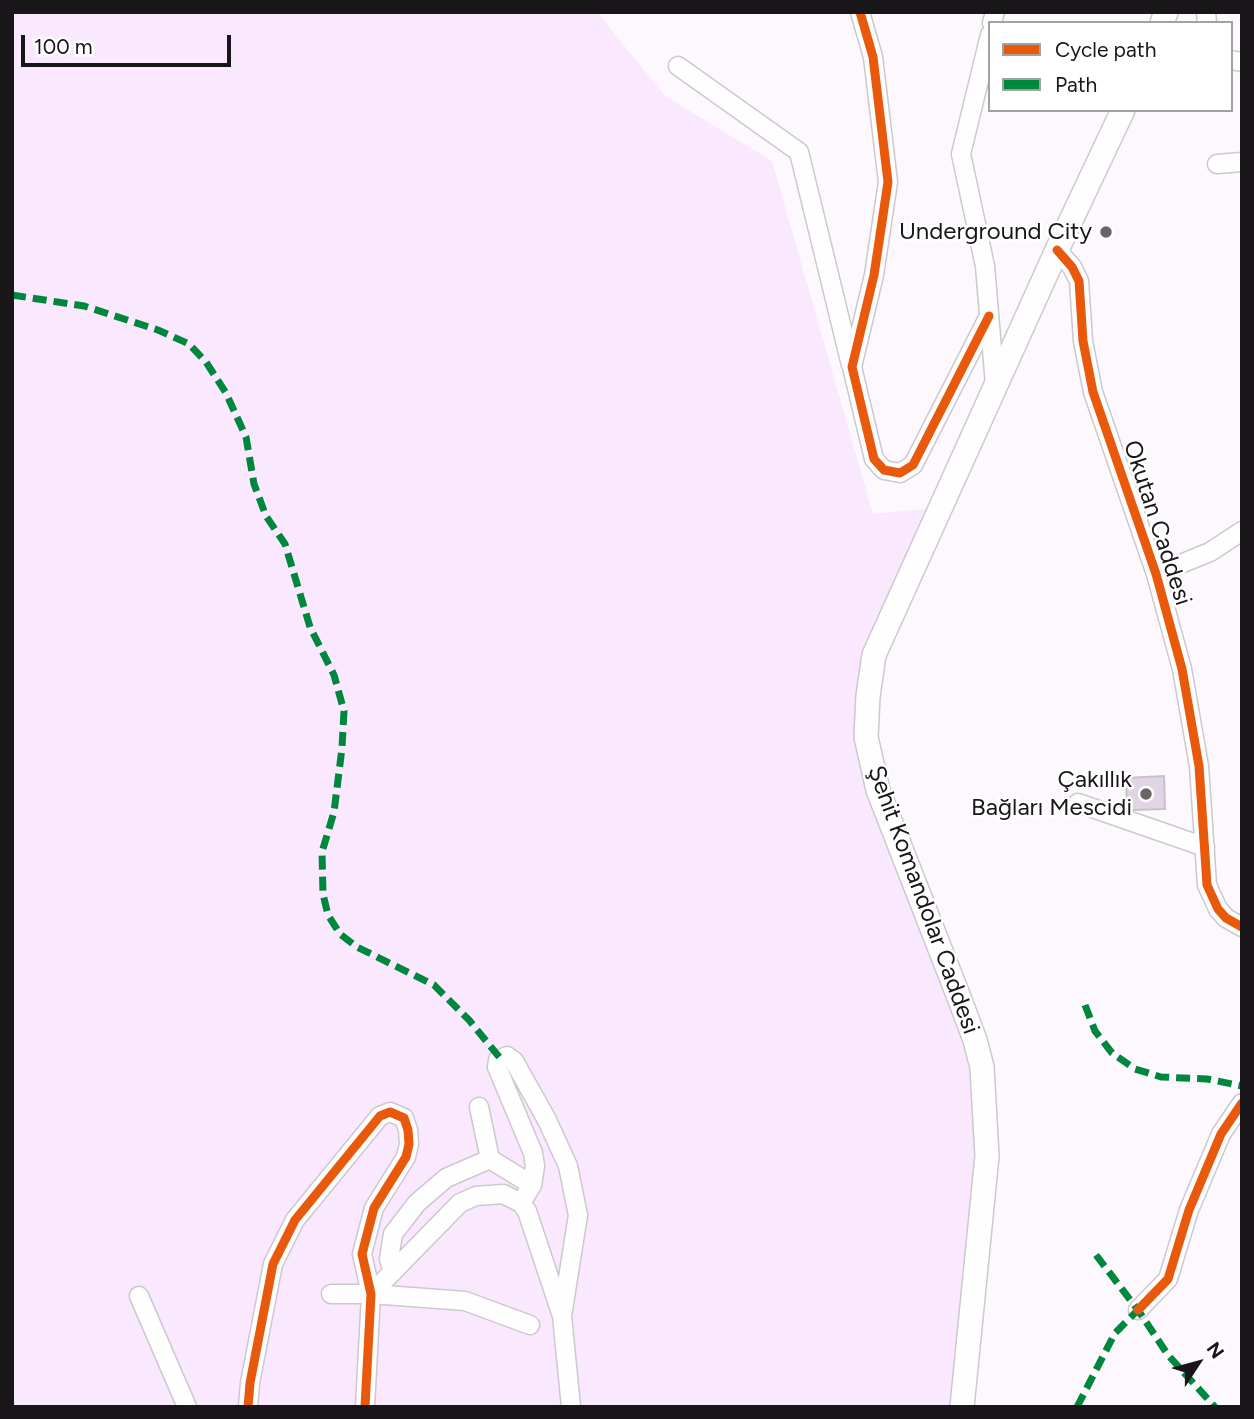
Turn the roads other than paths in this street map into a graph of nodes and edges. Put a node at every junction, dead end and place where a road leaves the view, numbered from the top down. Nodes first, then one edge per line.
1 (860, 12) edge
2 (988, 43) edge
3 (678, 66) dead end
4 (1123, 112) edge
5 (1242, 162) edge
6 (1217, 164) dead end
7 (1057, 250) junction
8 (989, 316) junction
9 (852, 367) junction
10 (996, 389) junction
11 (1242, 531) edge
12 (1156, 574) junction
13 (1078, 803) dead end
14 (1205, 847) junction
15 (1242, 927) edge
16 (1242, 1103) edge
17 (479, 1107) dead end
18 (490, 1159) junction
19 (532, 1185) junction
20 (520, 1203) junction
21 (393, 1272) junction
22 (331, 1294) dead end
23 (372, 1294) junction
24 (139, 1296) dead end
25 (1138, 1310) dead end
26 (562, 1316) junction
27 (530, 1325) dead end
28 (187, 1407) edge
29 (248, 1407) edge
30 (365, 1407) edge
31 (571, 1407) edge
32 (962, 1407) edge

1 - 9 street
2 - 8 street
3 - 9 street
4 - 7 main road, Şehit Komandolar Caddesi
5 - 6 street
7 - 10 main road, Şehit Komandolar Caddesi
7 - 12 street, Okutan Caddesi
8 - 9 street
8 - 10 street
10 - 32 main road, Şehit Komandolar Caddesi
11 - 12 street
12 - 14 street, Okutan Caddesi
13 - 14 street
14 - 15 street, Okutan Caddesi
16 - 25 street
17 - 18 street
18 - 19 street
18 - 21 street
19 - 20 street
19 - 26 street
20 - 21 street
20 - 26 street
21 - 23 street
22 - 23 street
23 - 27 street
23 - 29 street
23 - 30 street
24 - 28 street
26 - 31 street

